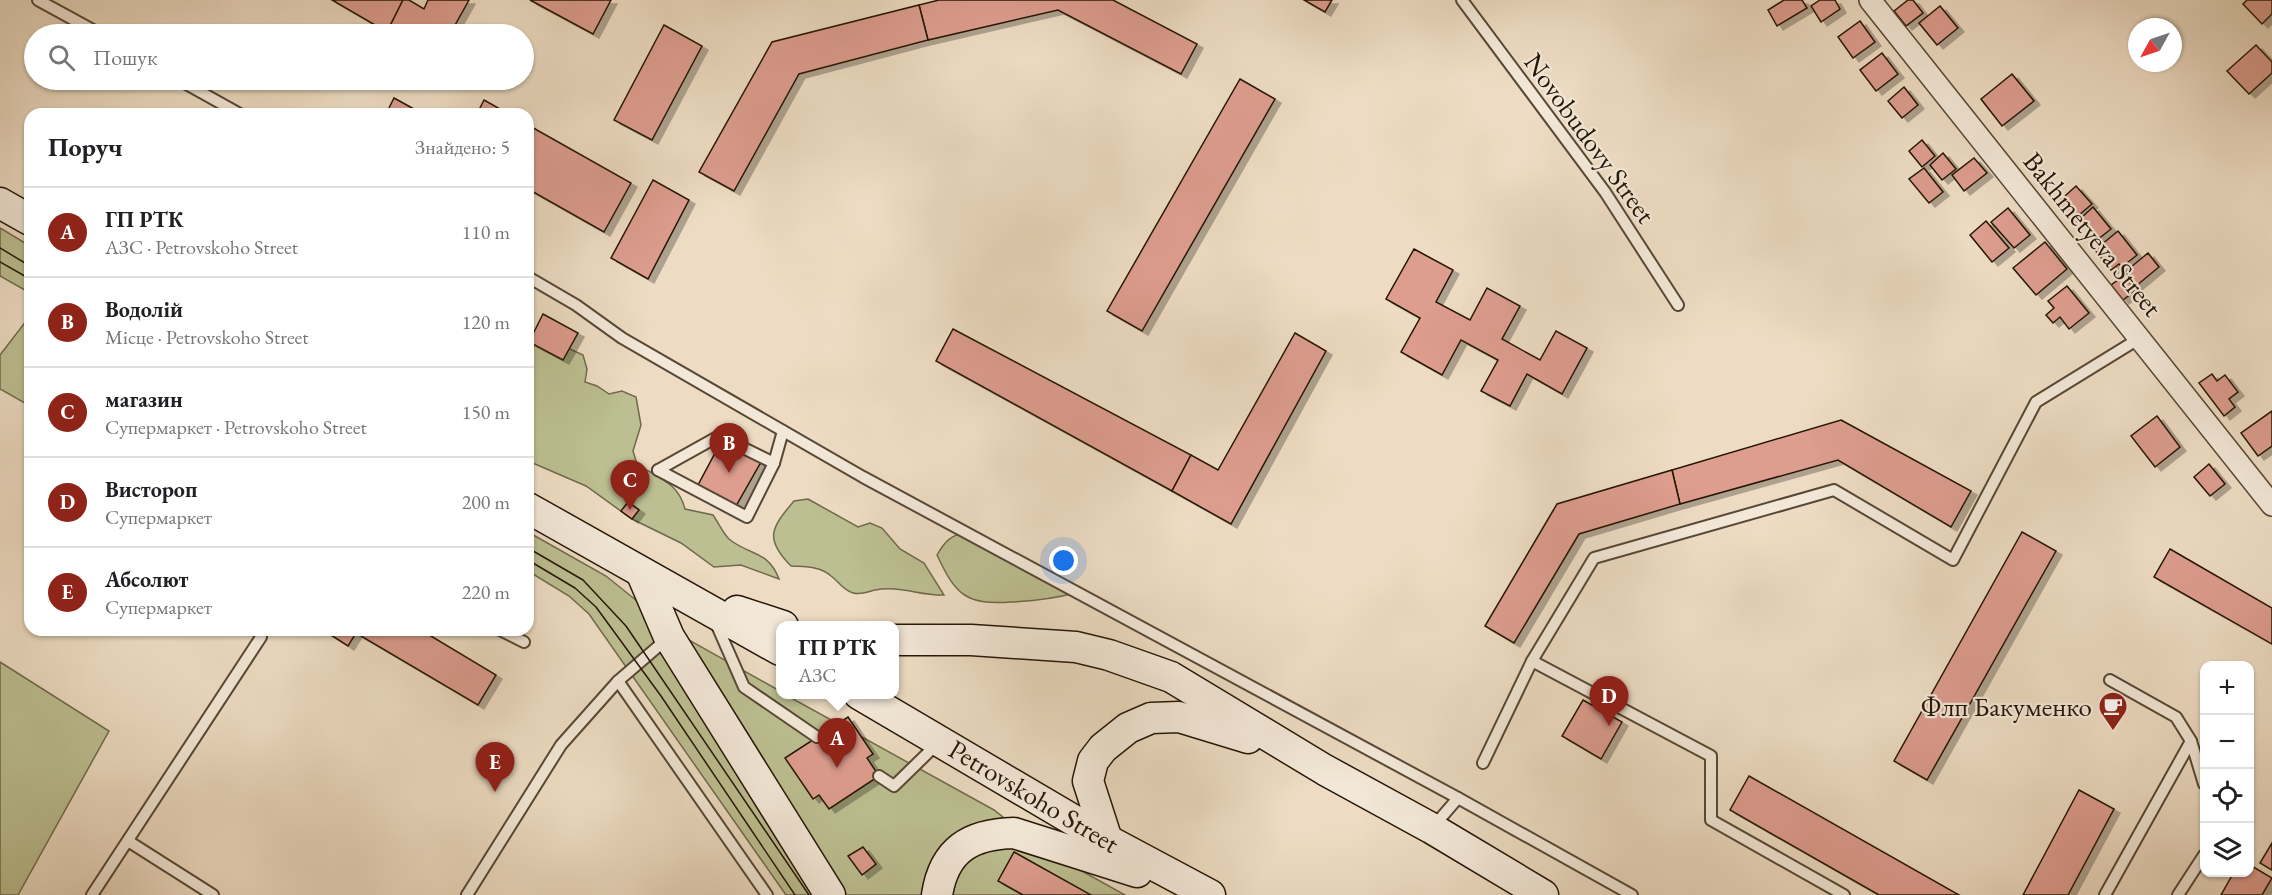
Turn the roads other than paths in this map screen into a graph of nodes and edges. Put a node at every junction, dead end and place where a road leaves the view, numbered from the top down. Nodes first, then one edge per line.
1 (38, 0) edge
2 (1462, 0) edge
3 (1870, 0) edge
4 (82, 24) edge
5 (197, 90) edge
6 (229, 108) edge
7 (0, 203) edge
8 (24, 217) edge
9 (534, 281) edge
10 (1678, 305) dead end
11 (2140, 338) junction
12 (783, 431) junction
13 (774, 463) junction
14 (2272, 505) edge
15 (534, 511) edge
16 (642, 574) junction
17 (710, 610) junction
18 (776, 624) edge
19 (261, 636) edge
20 (512, 636) edge
21 (669, 637) junction
22 (899, 640) edge
23 (524, 642) dead end
24 (776, 648) edge
25 (1532, 661) junction
26 (2110, 680) dead end
27 (618, 681) junction
28 (868, 699) edge
29 (817, 737) dead end
30 (940, 740) junction
31 (2191, 741) junction
32 (1483, 763) dead end
33 (2200, 769) edge
34 (1325, 770) junction
35 (879, 776) dead end
36 (1458, 798) junction
37 (1431, 828) junction
38 (1107, 840) junction
39 (128, 841) junction
40 (2200, 862) edge
41 (92, 895) edge
42 (213, 895) edge
43 (467, 895) edge
44 (767, 895) edge
45 (830, 895) edge
46 (938, 895) edge
47 (1202, 895) edge
48 (1210, 895) edge
49 (1543, 895) edge
50 (1632, 895) edge
51 (1844, 895) edge
52 (2105, 895) edge
53 (2178, 895) edge

1 - 4 lane
2 - 10 lane, Novobudovy Street
3 - 11 street, Bakhmetyeva Street
5 - 6 lane
7 - 8 main road
9 - 12 lane
11 - 14 street, Bakhmetyeva Street
11 - 25 lane
12 - 13 lane
12 - 36 lane
13 - 13 lane
15 - 16 main road
16 - 17 main road
16 - 18 main road
16 - 21 main road
17 - 24 main road
17 - 29 lane
19 - 39 lane
20 - 23 lane
21 - 27 lane
21 - 45 main road
22 - 34 main road
25 - 32 lane
25 - 51 lane
26 - 31 lane
27 - 43 lane
27 - 44 lane
28 - 30 main road, Petrovskoho Street
30 - 35 lane
30 - 38 main road, Petrovskoho Street
31 - 33 lane
31 - 52 lane
34 - 37 main road
34 - 38 main road
36 - 37 lane
36 - 50 lane
37 - 49 main road
38 - 48 main road, Petrovskoho Street
39 - 41 lane
39 - 42 lane
40 - 53 lane
46 - 47 main road

